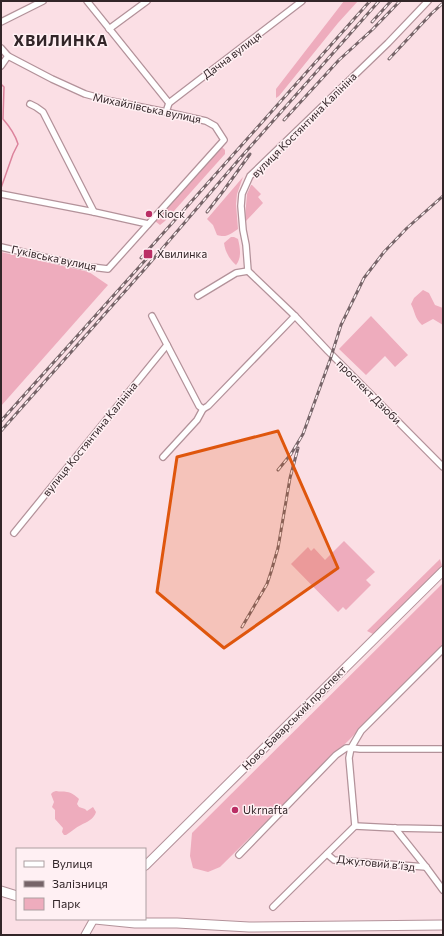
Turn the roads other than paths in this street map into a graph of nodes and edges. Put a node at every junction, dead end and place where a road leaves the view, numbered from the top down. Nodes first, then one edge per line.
1 (43, 1) edge
2 (87, 1) edge
3 (147, 1) edge
4 (302, 1) edge
5 (428, 1) edge
6 (1, 22) edge
7 (109, 29) junction
8 (1, 48) edge
9 (8, 56) junction
10 (1, 66) edge
11 (168, 103) junction
12 (30, 104) dead end
13 (166, 112) junction
14 (1, 194) edge
15 (94, 212) junction
16 (148, 224) junction
17 (1, 246) edge
18 (248, 271) junction
19 (198, 296) dead end
20 (152, 316) dead end
21 (295, 316) junction
22 (167, 345) junction
23 (203, 409) junction
24 (163, 456) dead end
25 (443, 467) edge
26 (14, 533) dead end
27 (443, 571) edge
28 (443, 649) edge
29 (351, 748) junction
30 (443, 749) edge
31 (356, 826) junction
32 (395, 828) junction
33 (443, 829) edge
34 (327, 854) junction
35 (239, 855) dead end
36 (146, 865) edge
37 (426, 867) junction
38 (443, 890) edge
39 (1, 891) edge
40 (16, 896) edge
41 (1, 898) edge
42 (16, 902) edge
43 (273, 907) dead end
44 (94, 920) edge
45 (103, 920) edge
46 (443, 926) edge
47 (85, 935) edge

1 - 6 street
2 - 7 street
3 - 7 street
4 - 11 street, Дачна вулиця
5 - 18 street, вулиця Костянтина Калініна
7 - 11 street
8 - 9 street, Михайлівська вулиця
9 - 10 street
9 - 13 street, Михайлівська вулиця
11 - 13 street
12 - 15 street
13 - 16 street, Михайлівська вулиця
14 - 15 street
15 - 16 street
16 - 17 street, Гуківська вулиця
18 - 19 street
18 - 21 street
20 - 22 street
21 - 23 street
21 - 25 street, проспект Дзюби
22 - 23 street
22 - 26 street, вулиця Костянтина Калініна
23 - 24 street
27 - 36 main road, Ново-Баварський проспект
28 - 29 street
29 - 30 street
29 - 31 street
29 - 35 street
31 - 32 street
31 - 34 street
32 - 33 street
32 - 37 street
34 - 37 street, Джутовий в’їзд
34 - 43 street
37 - 38 street
39 - 40 highway
41 - 42 highway
44 - 47 street
45 - 46 highway

